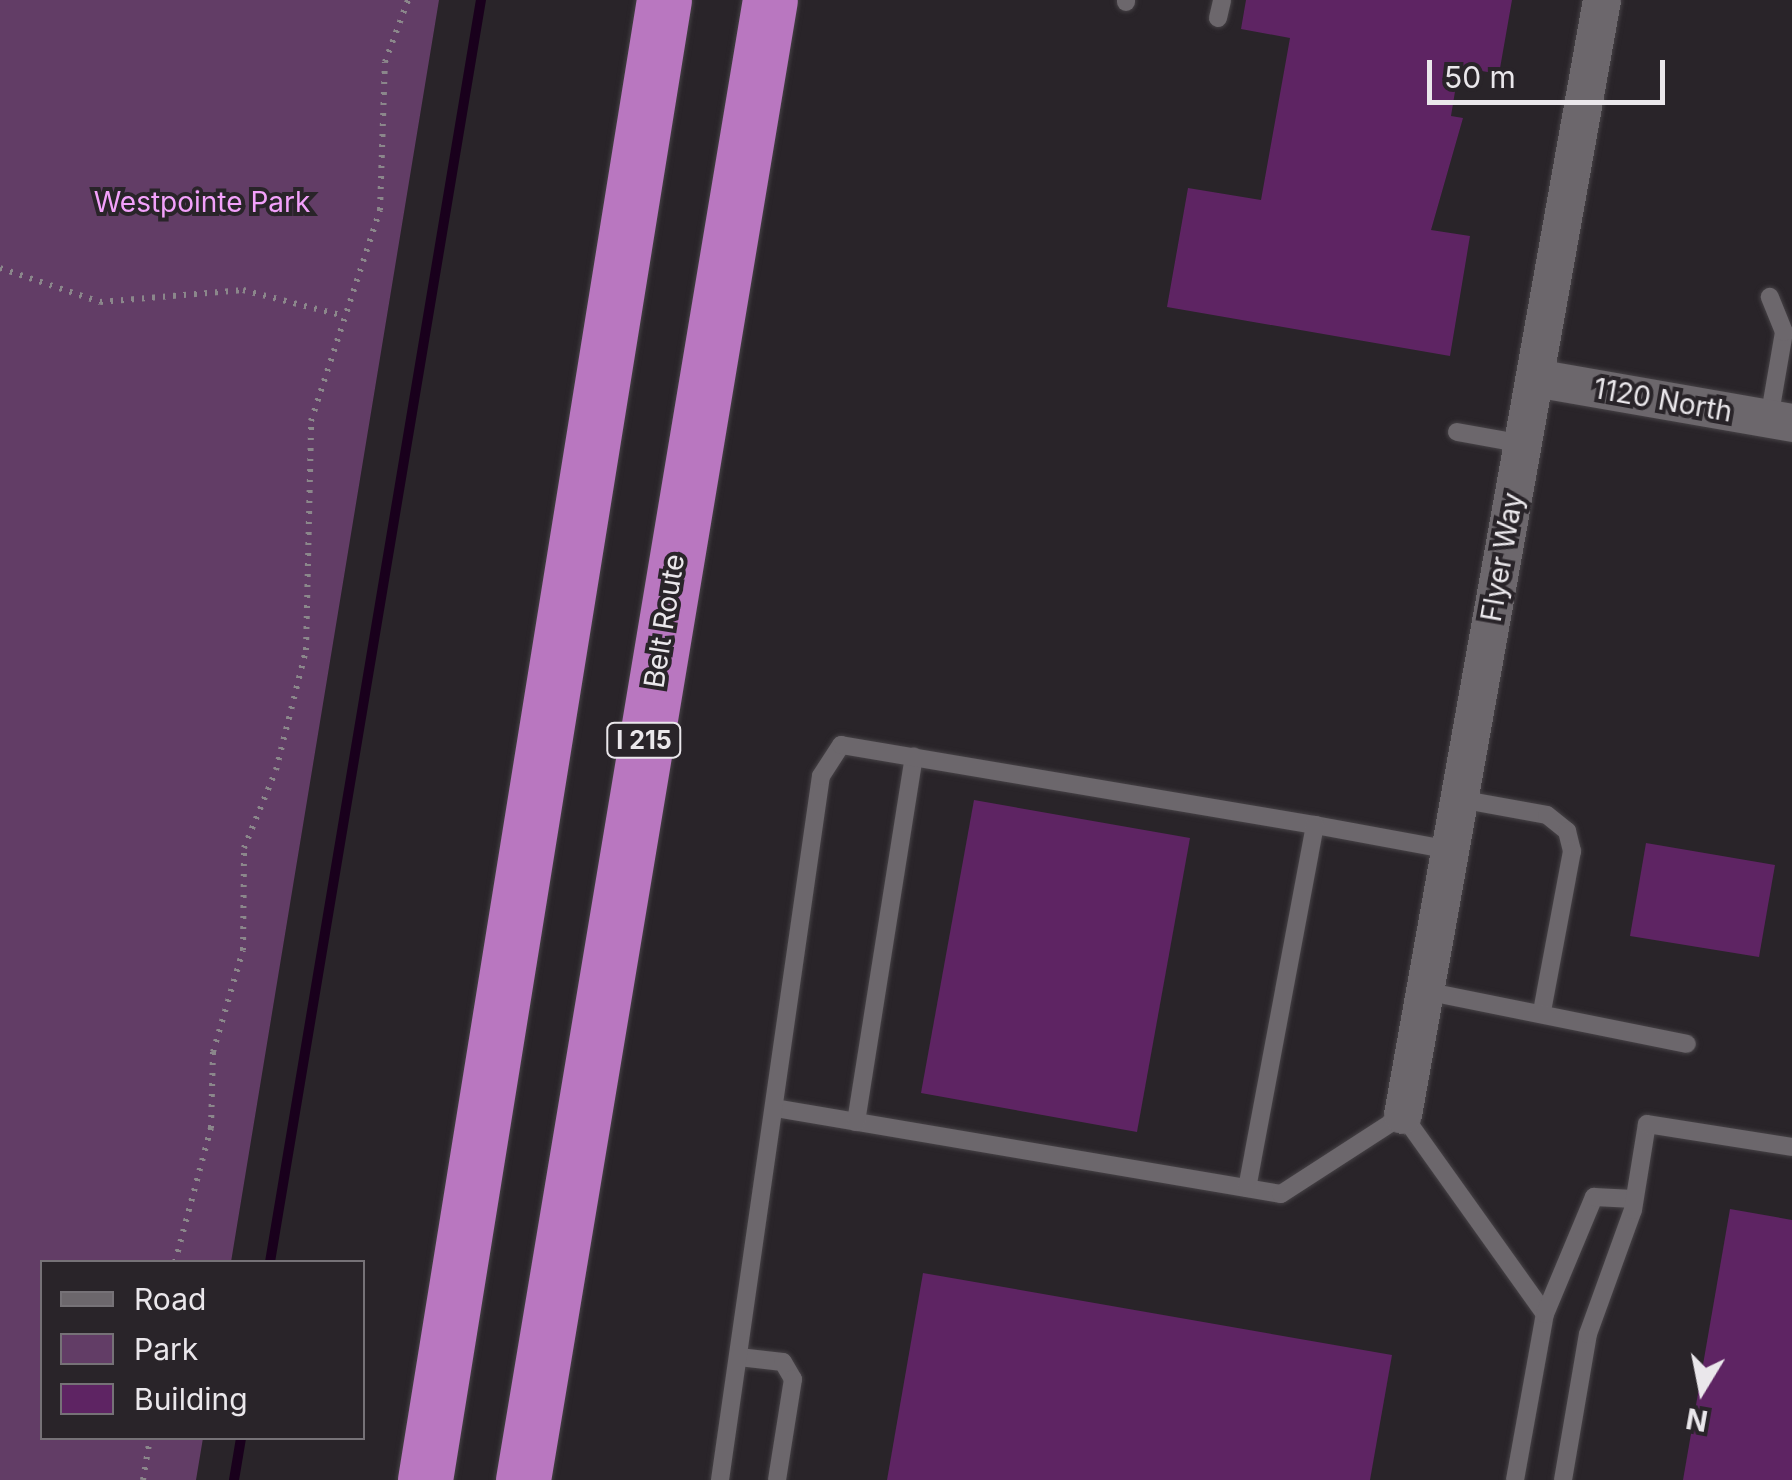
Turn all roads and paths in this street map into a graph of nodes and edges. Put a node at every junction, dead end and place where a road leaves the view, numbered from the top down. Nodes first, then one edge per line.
1 (408, 0) edge
2 (664, 0) edge
3 (770, 0) edge
4 (1602, 0) edge
5 (0, 268) edge
6 (1770, 297) dead end
7 (344, 316) junction
8 (1534, 378) junction
9 (1780, 421) edge
10 (1457, 432) dead end
11 (1522, 444) junction
12 (914, 757) junction
13 (1459, 799) junction
14 (1315, 825) junction
15 (1450, 850) junction
16 (1425, 991) junction
17 (1542, 1012) junction
18 (1687, 1044) dead end
19 (775, 1108) junction
20 (1403, 1115) junction
21 (856, 1122) junction
22 (1792, 1147) edge
23 (1246, 1188) junction
24 (1634, 1199) junction
25 (176, 1260) edge
26 (1545, 1314) junction
27 (739, 1357) junction
28 (150, 1440) edge
29 (143, 1480) edge
30 (425, 1480) edge
31 (523, 1480) edge
32 (720, 1480) edge
33 (777, 1480) edge
34 (1515, 1480) edge
35 (1563, 1480) edge

1 - 7 path
2 - 30 highway
3 - 31 highway, Belt Route / I 215
4 - 8 street, Flyer Way
5 - 7 path
6 - 9 lane
7 - 25 path
8 - 9 street, 1120 North
8 - 11 street, Flyer Way
10 - 11 lane
11 - 13 street, Flyer Way
12 - 14 lane
12 - 19 lane
12 - 21 lane
13 - 15 street, Flyer Way
13 - 17 lane
14 - 15 lane
14 - 23 lane
15 - 16 street, Flyer Way
16 - 17 lane
16 - 20 street, Flyer Way
17 - 18 lane
19 - 21 lane
19 - 27 lane
20 - 23 lane
20 - 26 lane
21 - 23 lane
22 - 24 lane
24 - 26 lane
24 - 35 lane
26 - 34 lane
27 - 32 lane
27 - 33 lane
28 - 29 path

